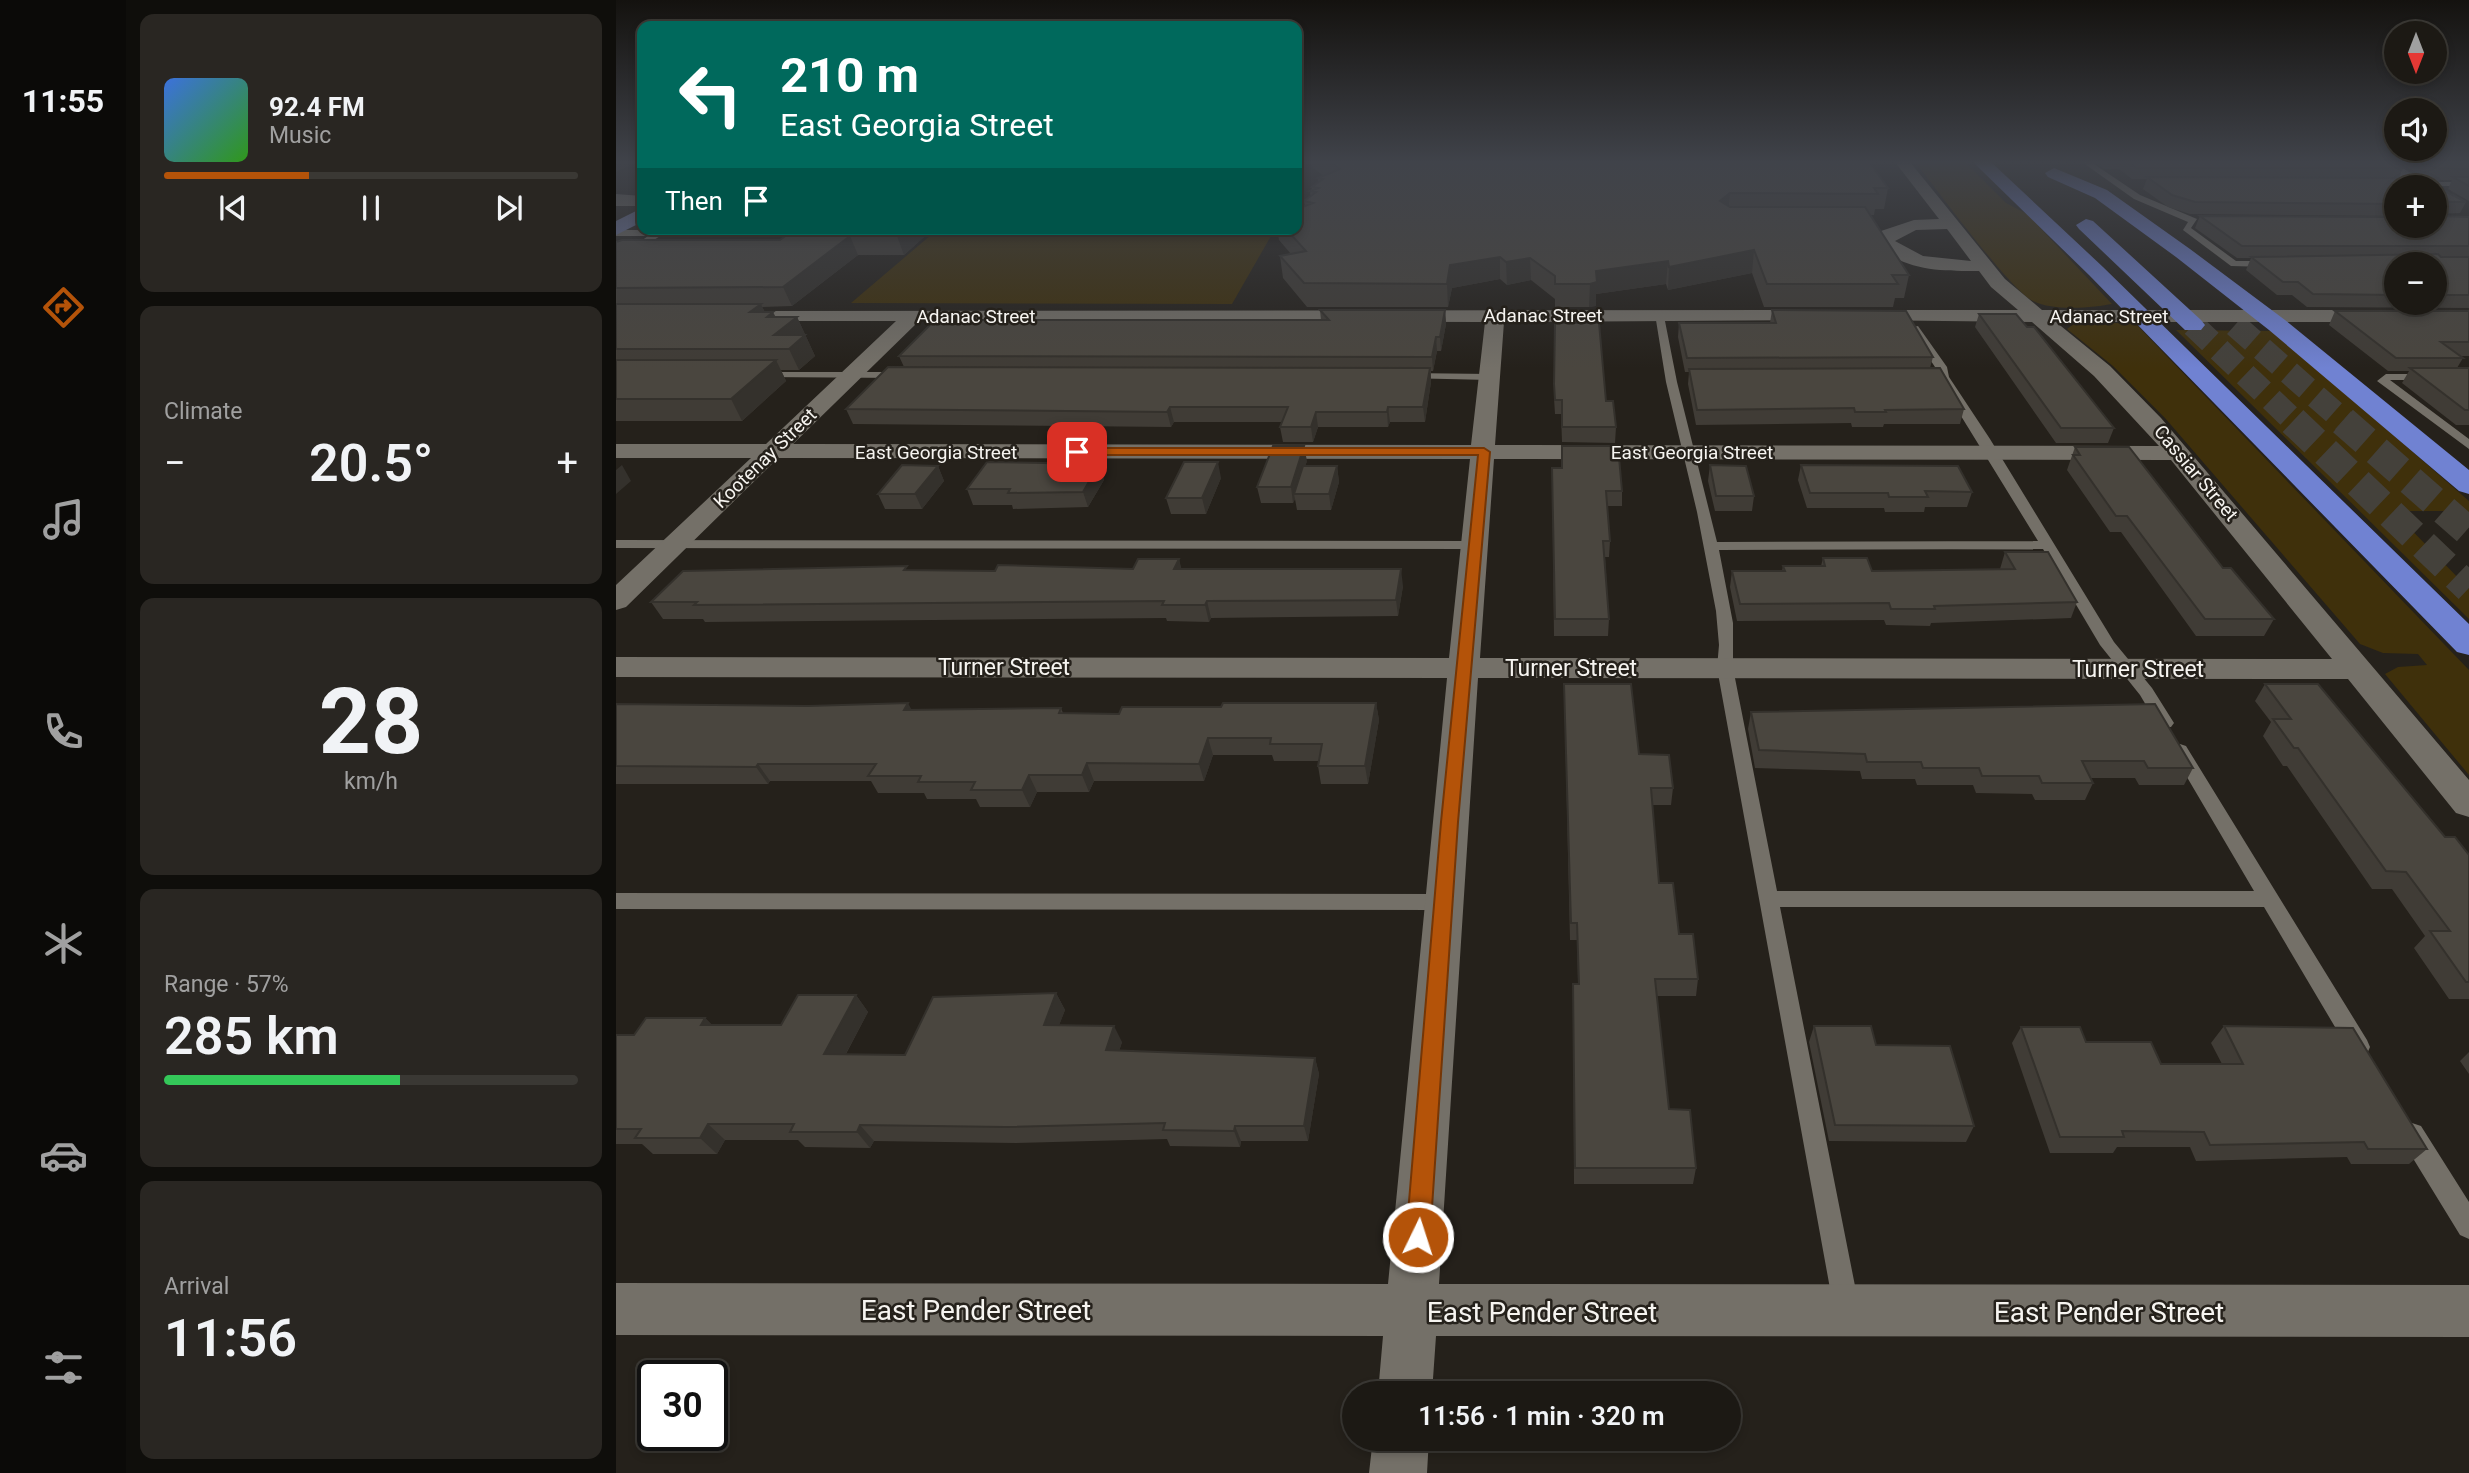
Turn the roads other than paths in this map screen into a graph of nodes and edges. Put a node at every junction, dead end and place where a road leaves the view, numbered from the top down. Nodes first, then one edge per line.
1 (616, 231) edge
2 (1894, 231) edge
3 (1955, 231) edge
4 (2054, 231) edge
5 (2091, 231) edge
6 (2125, 231) edge
7 (2152, 231) edge
8 (2190, 231) edge
9 (637, 232) edge
10 (655, 235) edge
11 (714, 235) edge
12 (773, 235) edge
13 (646, 255) edge
14 (2275, 264) edge
15 (1981, 266) junction
16 (2173, 270) dead end
17 (2204, 298) dead end
18 (709, 315) edge
19 (1495, 315) junction
20 (913, 316) junction
21 (1659, 316) junction
22 (1907, 316) junction
23 (2469, 316) edge
24 (2037, 317) junction
25 (2193, 325) tunnel mouth
26 (2235, 325) tunnel mouth
27 (744, 375) edge
28 (851, 375) junction
29 (918, 375) edge
30 (1395, 376) edge
31 (1490, 377) junction
32 (2469, 377) edge
33 (2469, 445) edge
34 (616, 451) edge
35 (772, 452) junction
36 (1484, 452) junction
37 (1690, 452) junction
38 (1992, 453) junction
39 (2179, 453) junction
40 (2469, 485) edge
41 (616, 544) edge
42 (675, 544) junction
43 (1474, 545) junction
44 (2049, 545) junction
45 (1712, 546) junction
46 (616, 601) edge
47 (2469, 644) edge
48 (616, 667) edge
49 (1463, 668) junction
50 (1725, 668) junction
51 (2358, 669) junction
52 (2127, 670) junction
53 (2469, 804) edge
54 (1771, 900) junction
55 (2268, 900) junction
56 (616, 901) edge
57 (1443, 902) junction
58 (2368, 1063) edge
59 (2404, 1121) edge
60 (2469, 1226) edge
61 (616, 1309) edge
62 (2469, 1311) edge
63 (1412, 1312) junction
64 (1847, 1313) junction
65 (1406, 1381) edge
66 (1400, 1451) edge
67 (1398, 1473) edge

1 - 9 lane
2 - 15 street
3 - 15 street, Cassiar Street
4 - 47 highway
5 - 25 highway
6 - 16 highway
7 - 40 highway
8 - 14 lane
10 - 13 lane
11 - 12 lane
15 - 24 street, Cassiar Street
17 - 26 highway
18 - 20 street, Adanac Street
19 - 20 street, Adanac Street
19 - 21 street, Adanac Street
19 - 31 street
20 - 28 street, Kootenay Street
21 - 22 street, Adanac Street
21 - 37 lane
22 - 24 street, Adanac Street
22 - 38 lane
23 - 24 street, Adanac Street
24 - 39 street, Cassiar Street
27 - 28 lane
28 - 29 lane
28 - 35 street, Kootenay Street
30 - 31 lane
31 - 36 street
32 - 33 lane
34 - 35 street, East Georgia Street
35 - 36 street, East Georgia Street
35 - 42 street, Kootenay Street
36 - 37 street, East Georgia Street
36 - 43 street
37 - 38 street, East Georgia Street
37 - 45 lane
38 - 39 street, East Georgia Street
38 - 44 lane
39 - 51 street, Cassiar Street
41 - 42 lane
42 - 43 lane
42 - 46 street, Kootenay Street
43 - 49 street
44 - 45 lane
44 - 52 lane
45 - 50 lane
48 - 49 street, Turner Street
49 - 50 street, Turner Street
49 - 57 street
50 - 52 street, Turner Street
50 - 54 lane
51 - 52 street, Turner Street
51 - 53 street, Cassiar Street
52 - 55 lane
54 - 55 lane
54 - 64 lane
55 - 58 lane
56 - 57 lane
57 - 63 street
59 - 60 lane
61 - 63 street, East Pender Street
62 - 64 street, East Pender Street
63 - 64 street, East Pender Street
63 - 65 street
66 - 67 street

